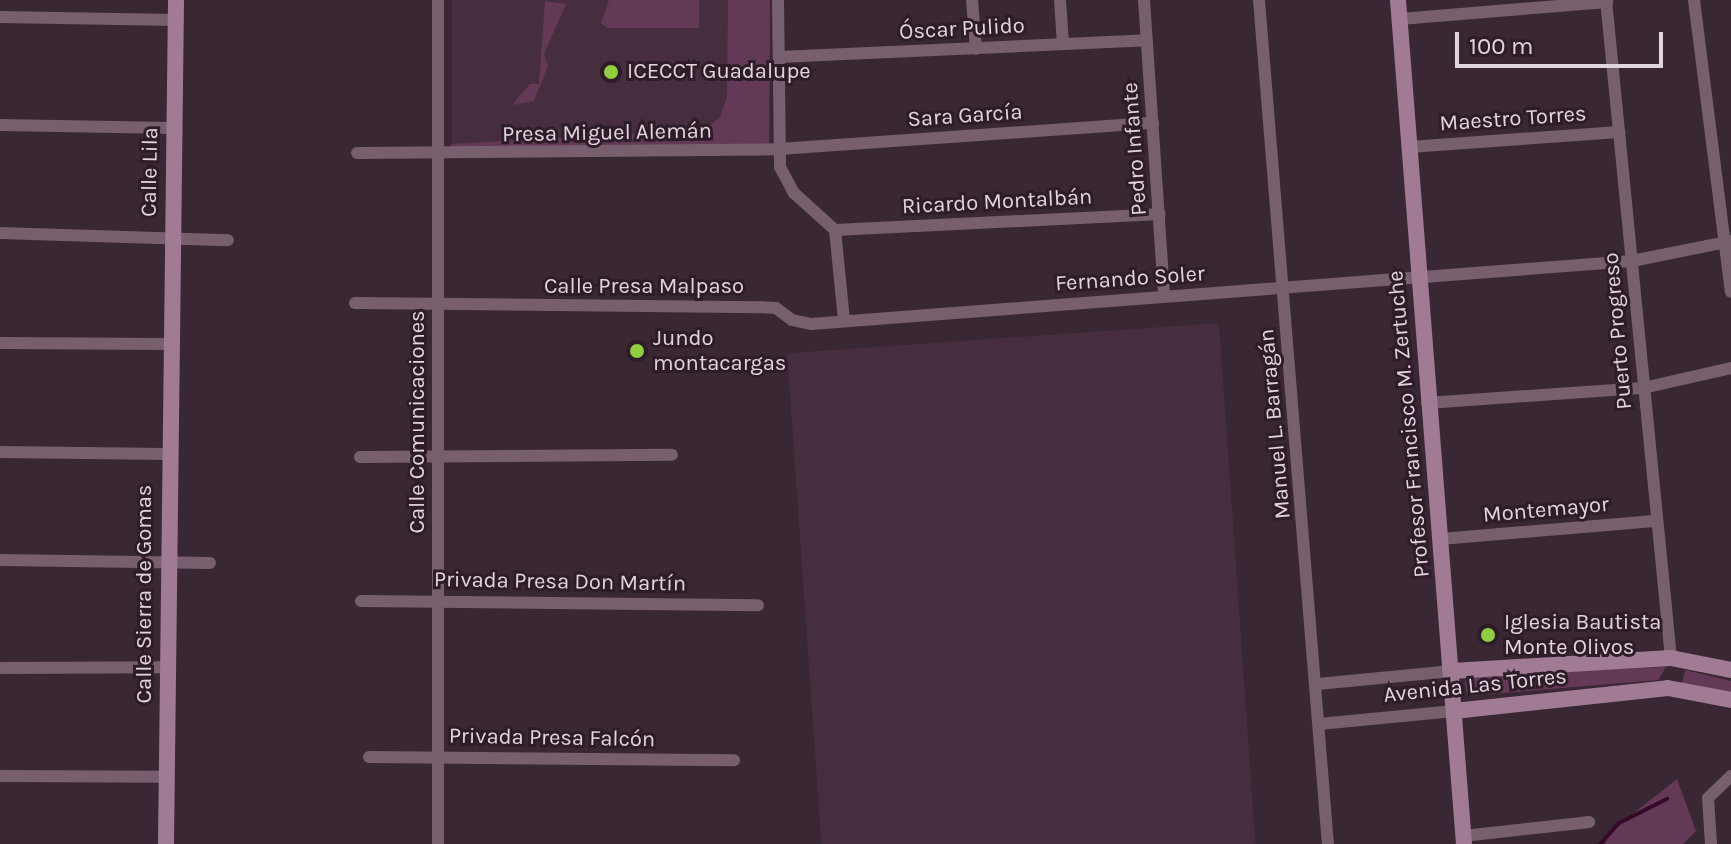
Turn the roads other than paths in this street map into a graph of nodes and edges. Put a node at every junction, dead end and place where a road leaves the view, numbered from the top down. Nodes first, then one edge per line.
1 (176, 0) edge
2 (438, 0) edge
3 (778, 0) edge
4 (972, 0) edge
5 (1060, 0) edge
6 (1144, 0) edge
7 (1259, 0) edge
8 (1398, 0) edge
9 (1694, 0) edge
10 (1606, 1) edge
11 (0, 17) edge
12 (1400, 19) junction
13 (176, 20) junction
14 (1147, 40) junction
15 (1063, 44) junction
16 (976, 49) junction
17 (779, 57) junction
18 (1153, 123) junction
19 (0, 125) edge
20 (173, 128) junction
21 (1619, 132) junction
22 (1409, 147) junction
23 (779, 149) junction
24 (357, 153) dead end
25 (436, 156) junction
26 (1160, 214) junction
27 (835, 230) junction
28 (0, 233) edge
29 (171, 235) junction
30 (228, 240) dead end
31 (1728, 242) edge
32 (1632, 261) junction
33 (1418, 277) junction
34 (1283, 288) junction
35 (1731, 292) edge
36 (1164, 296) junction
37 (355, 303) dead end
38 (438, 307) junction
39 (844, 320) junction
40 (0, 343) edge
41 (168, 344) junction
42 (1731, 368) edge
43 (1643, 388) junction
44 (1427, 403) junction
45 (0, 452) edge
46 (167, 454) junction
47 (438, 455) junction
48 (672, 455) dead end
49 (360, 457) dead end
50 (1654, 521) junction
51 (1440, 539) junction
52 (0, 560) edge
53 (167, 560) junction
54 (210, 563) dead end
55 (438, 600) junction
56 (361, 601) dead end
57 (758, 605) dead end
58 (1671, 658) junction
59 (166, 667) junction
60 (0, 668) edge
61 (1731, 670) edge
62 (1452, 671) junction
63 (1318, 684) junction
64 (1731, 700) edge
65 (1454, 711) junction
66 (1319, 724) junction
67 (369, 757) dead end
68 (438, 757) junction
69 (734, 760) dead end
70 (0, 776) edge
71 (1731, 776) edge
72 (166, 777) junction
73 (1589, 822) dead end
74 (1464, 840) edge
75 (166, 844) edge
76 (438, 844) edge
77 (1328, 844) edge
78 (1711, 844) edge

1 - 13 street, Calle Lila
2 - 25 street, Calle Comunicaciones
3 - 17 street
4 - 16 street
5 - 15 street
6 - 14 street, Pedro Infante
7 - 34 street, Manuel L. Barragán
8 - 12 street, Profesor Francisco M. Zertuche
9 - 31 street
10 - 12 street
10 - 21 street, Puerto Progreso
11 - 13 street
12 - 22 street, Profesor Francisco M. Zertuche
13 - 20 street, Calle Lila
14 - 15 street, Óscar Pulido
14 - 18 street, Pedro Infante
15 - 16 street, Óscar Pulido
16 - 17 street, Óscar Pulido
17 - 23 street
18 - 23 street, Sara García
18 - 26 street, Pedro Infante
19 - 20 street
20 - 29 street, Calle Lila
21 - 22 street, Maestro Torres
21 - 32 street, Puerto Progreso
22 - 33 street, Profesor Francisco M. Zertuche
23 - 25 street, Presa Miguel Alemán
23 - 27 street
24 - 25 street, Presa Miguel Alemán
25 - 38 street, Calle Comunicaciones
26 - 27 street, Ricardo Montalbán
26 - 36 street, Pedro Infante
27 - 39 street
28 - 29 street
29 - 30 street
29 - 41 street, Calle Lila
31 - 32 street, Fernando Soler
31 - 35 street
32 - 33 street, Fernando Soler
32 - 43 street, Puerto Progreso
33 - 34 street, Fernando Soler
33 - 44 street, Profesor Francisco M. Zertuche
34 - 36 street, Fernando Soler
34 - 63 street, Manuel L. Barragán
36 - 39 street, Fernando Soler
37 - 38 street, Calle Presa Malpaso
38 - 39 street, Calle Presa Malpaso
38 - 47 street, Calle Comunicaciones
40 - 41 street
41 - 46 street, Calle Sierra de Gomas
42 - 43 street
43 - 44 street
43 - 50 street, Puerto Progreso
44 - 51 street, Profesor Francisco M. Zertuche
45 - 46 street
46 - 53 street, Calle Sierra de Gomas
47 - 48 street
47 - 49 street
47 - 55 street, Calle Comunicaciones
50 - 51 street, Montemayor
50 - 58 street, Puerto Progreso
51 - 62 street, Profesor Francisco M. Zertuche
52 - 53 street
53 - 54 street
53 - 59 street, Calle Sierra de Gomas
55 - 56 street, Privada Presa Don Martín
55 - 57 street, Privada Presa Don Martín
55 - 68 street, Calle Comunicaciones
58 - 61 street, Avenida Las Torres
58 - 62 street, Avenida Las Torres
59 - 60 street
59 - 72 street, Calle Sierra de Gomas
62 - 63 street, Avenida Las Torres
62 - 65 street, Profesor Francisco M. Zertuche
63 - 66 street, Manuel L. Barragán
64 - 65 street, Avenida Las Torres
65 - 66 street, Avenida Las Torres
65 - 74 street, Profesor Francisco M. Zertuche
66 - 77 street, Manuel L. Barragán
67 - 68 street, Privada Presa Falcón
68 - 69 street, Privada Presa Falcón
68 - 76 street, Calle Comunicaciones
70 - 72 street
71 - 78 street
72 - 75 street, Calle Sierra de Gomas
73 - 74 street

